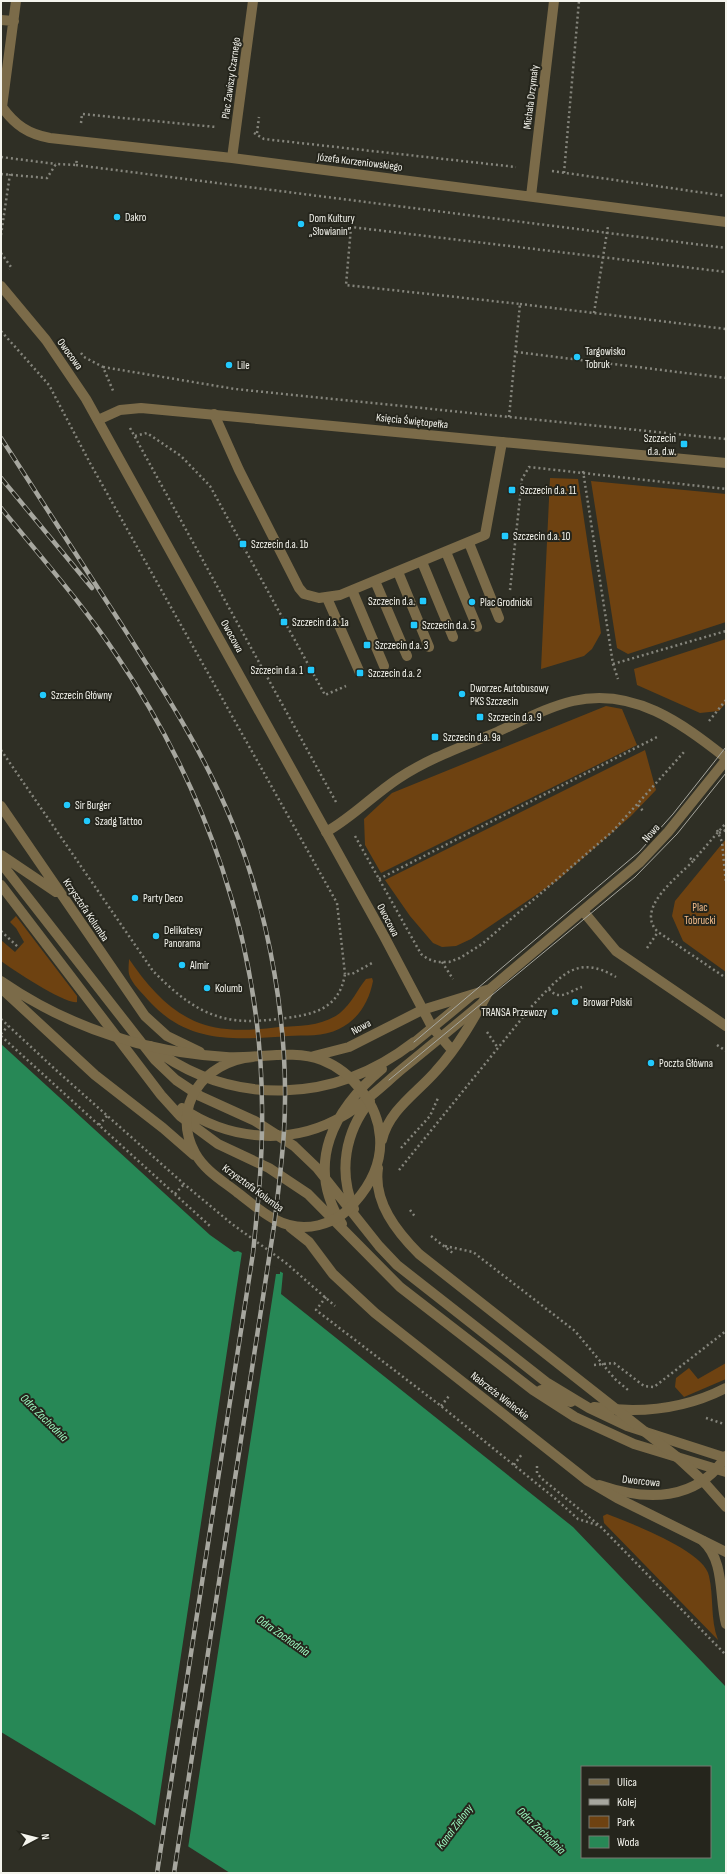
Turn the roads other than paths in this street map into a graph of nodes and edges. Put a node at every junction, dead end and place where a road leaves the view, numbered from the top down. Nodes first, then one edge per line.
1 (16, 1) edge
2 (254, 1) edge
3 (554, 1) edge
4 (1, 20) edge
5 (14, 21) junction
6 (232, 158) junction
7 (531, 196) junction
8 (726, 222) edge
9 (1, 286) edge
10 (214, 414) junction
11 (98, 420) junction
12 (502, 442) junction
13 (726, 463) edge
14 (469, 543) junction
15 (446, 552) junction
16 (422, 562) junction
17 (398, 572) junction
18 (375, 581) junction
19 (352, 590) junction
20 (327, 598) junction
21 (499, 618) dead end
22 (477, 627) dead end
23 (453, 637) dead end
24 (429, 647) dead end
25 (407, 656) dead end
26 (384, 666) dead end
27 (360, 673) dead end
28 (726, 759) edge
29 (1, 806) edge
30 (326, 832) junction
31 (1, 855) edge
32 (1, 863) edge
33 (1, 885) edge
34 (64, 898) junction
35 (583, 911) junction
36 (1, 981) edge
37 (1, 988) edge
38 (490, 989) junction
39 (473, 994) junction
40 (483, 1002) junction
41 (422, 1010) junction
42 (726, 1026) edge
43 (432, 1027) junction
44 (441, 1037) junction
45 (118, 1038) junction
46 (414, 1042) junction
47 (146, 1046) junction
48 (452, 1050) junction
49 (218, 1056) junction
50 (309, 1056) junction
51 (253, 1057) junction
52 (206, 1077) junction
53 (349, 1079) junction
54 (360, 1089) junction
55 (195, 1092) junction
56 (368, 1100) junction
57 (188, 1117) junction
58 (338, 1119) junction
59 (280, 1136) junction
60 (380, 1144) junction
61 (379, 1158) junction
62 (201, 1162) junction
63 (326, 1179) junction
64 (351, 1207) junction
65 (336, 1219) junction
66 (284, 1224) junction
67 (502, 1367) junction
68 (726, 1388) edge
69 (585, 1405) junction
70 (618, 1410) junction
71 (648, 1434) junction
72 (677, 1457) junction
73 (726, 1457) edge
74 (722, 1470) edge
75 (588, 1481) junction
76 (703, 1481) junction
77 (726, 1507) edge
78 (697, 1536) junction
79 (726, 1552) edge
80 (726, 1624) edge

1 - 5 street
2 - 6 street, Plac Zawiszy Czarnego
3 - 7 street, Michała Drzymały
4 - 5 street
5 - 6 street, Józefa Korzeniowskiego
6 - 7 street, Józefa Korzeniowskiego
7 - 8 street, Józefa Korzeniowskiego
9 - 11 street, Owocowa
10 - 11 street, Księcia Świętopełka
10 - 12 street, Księcia Świętopełka
10 - 20 street
11 - 30 street, Owocowa
12 - 13 street, Księcia Świętopełka
12 - 14 street
14 - 15 street
14 - 21 street
15 - 16 street
15 - 22 street
16 - 17 street
16 - 23 street
17 - 18 street
17 - 24 street
18 - 19 street
18 - 25 street
19 - 20 street
19 - 26 street
20 - 27 street
28 - 30 street
28 - 35 street, Nowa
29 - 34 street, Krzysztofa Kolumba
30 - 41 street, Owocowa
31 - 34 street
32 - 47 street
33 - 45 street
34 - 49 street, Krzysztofa Kolumba
35 - 38 street, Nowa
35 - 42 street
36 - 45 street, Krzysztofa Kolumba
37 - 62 street, Krzysztofa Kolumba
38 - 39 street, Nowa
38 - 40 street, Nowa
39 - 41 street, Nowa
39 - 43 street
40 - 44 street
40 - 48 street, Nowa
41 - 43 street
41 - 50 street, Nowa
43 - 44 street
43 - 46 street
44 - 48 street
44 - 56 street
45 - 47 street, Krzysztofa Kolumba
45 - 57 street
46 - 53 street
46 - 54 street
47 - 49 street, Krzysztofa Kolumba
47 - 52 street
47 - 55 street
48 - 60 street, Nowa
49 - 51 street, Krzysztofa Kolumba
50 - 51 street, Krzysztofa Kolumba
50 - 53 street, Krzysztofa Kolumba
51 - 52 street, Krzysztofa Kolumba
52 - 53 street
52 - 55 street, Krzysztofa Kolumba
53 - 54 street, Krzysztofa Kolumba
54 - 56 street, Krzysztofa Kolumba
54 - 58 street
55 - 57 street, Krzysztofa Kolumba
55 - 59 street
56 - 58 street
56 - 60 street, Krzysztofa Kolumba
56 - 64 street
57 - 59 street
57 - 62 street, Krzysztofa Kolumba
57 - 65 street
58 - 59 street
58 - 63 street
59 - 63 street
60 - 61 street, Krzysztofa Kolumba
61 - 64 street, Krzysztofa Kolumba
61 - 70 street
62 - 66 street, Krzysztofa Kolumba
63 - 64 street
63 - 65 street
64 - 65 street, Krzysztofa Kolumba
64 - 69 street
65 - 66 street, Krzysztofa Kolumba
65 - 67 street
66 - 75 street, Nabrzeże Wieleckie
67 - 69 street
67 - 72 street
68 - 70 street
69 - 70 street
69 - 71 street
70 - 71 street
71 - 72 street
71 - 73 street
72 - 74 street
72 - 76 street
73 - 74 street, Dworcowa
74 - 76 street, Dworcowa
75 - 76 street, Dworcowa
75 - 78 street, Nabrzeże Wieleckie
76 - 77 street
78 - 79 street, Nabrzeże Wieleckie
78 - 80 street

